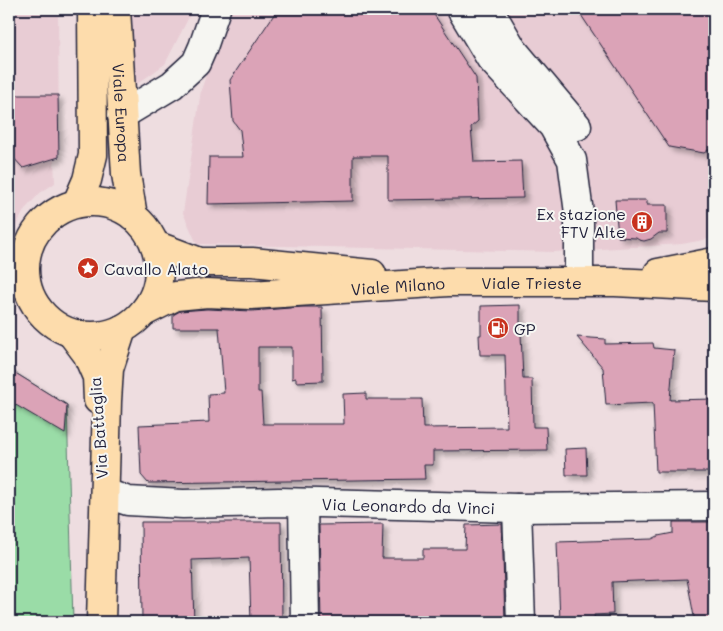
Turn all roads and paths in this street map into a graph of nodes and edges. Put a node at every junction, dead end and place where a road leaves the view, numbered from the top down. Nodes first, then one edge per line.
1 (92, 9) edge
2 (116, 9) edge
3 (216, 9) edge
4 (461, 9) edge
5 (489, 9) edge
6 (122, 115) junction
7 (577, 126) dead end
8 (77, 203) junction
9 (133, 216) junction
10 (154, 245) junction
11 (17, 257) edge
12 (714, 262) edge
13 (579, 281) junction
14 (448, 282) junction
15 (615, 282) junction
16 (714, 287) edge
17 (9, 302) edge
18 (39, 311) junction
19 (144, 312) junction
20 (122, 329) junction
21 (72, 334) junction
22 (105, 494) junction
23 (303, 503) junction
24 (714, 506) edge
25 (517, 508) junction
26 (104, 529) junction
27 (100, 622) edge
28 (305, 622) edge
29 (521, 622) edge

1 - 8 main road, Viale Europa
2 - 6 main road, Viale Europa
3 - 6 street
4 - 13 street
5 - 7 street
6 - 9 main road, Viale Europa
8 - 9 main road, Viale Milano
8 - 11 main road, Viale Milano
9 - 10 main road, Viale Milano
10 - 14 main road, Viale Milano
10 - 19 main road, Viale Milano
11 - 18 main road, Viale Milano
12 - 15 main road, Viale Trieste
13 - 14 main road, Viale Trieste
13 - 15 main road, Viale Trieste
14 - 19 main road, Viale Milano
15 - 16 main road, Viale Trieste
17 - 18 main road, Viale Milano
18 - 21 main road, Viale Milano
19 - 20 main road, Viale Milano
20 - 21 main road, Viale Milano
20 - 22 main road, Via Battaglia
21 - 26 main road, Via Battaglia
22 - 23 street, Via Leonardo da Vinci
22 - 26 main road, Via Battaglia
23 - 25 street, Via Leonardo da Vinci
23 - 28 street
24 - 25 street, Via Leonardo da Vinci
25 - 29 street
26 - 27 main road, Via Battaglia

